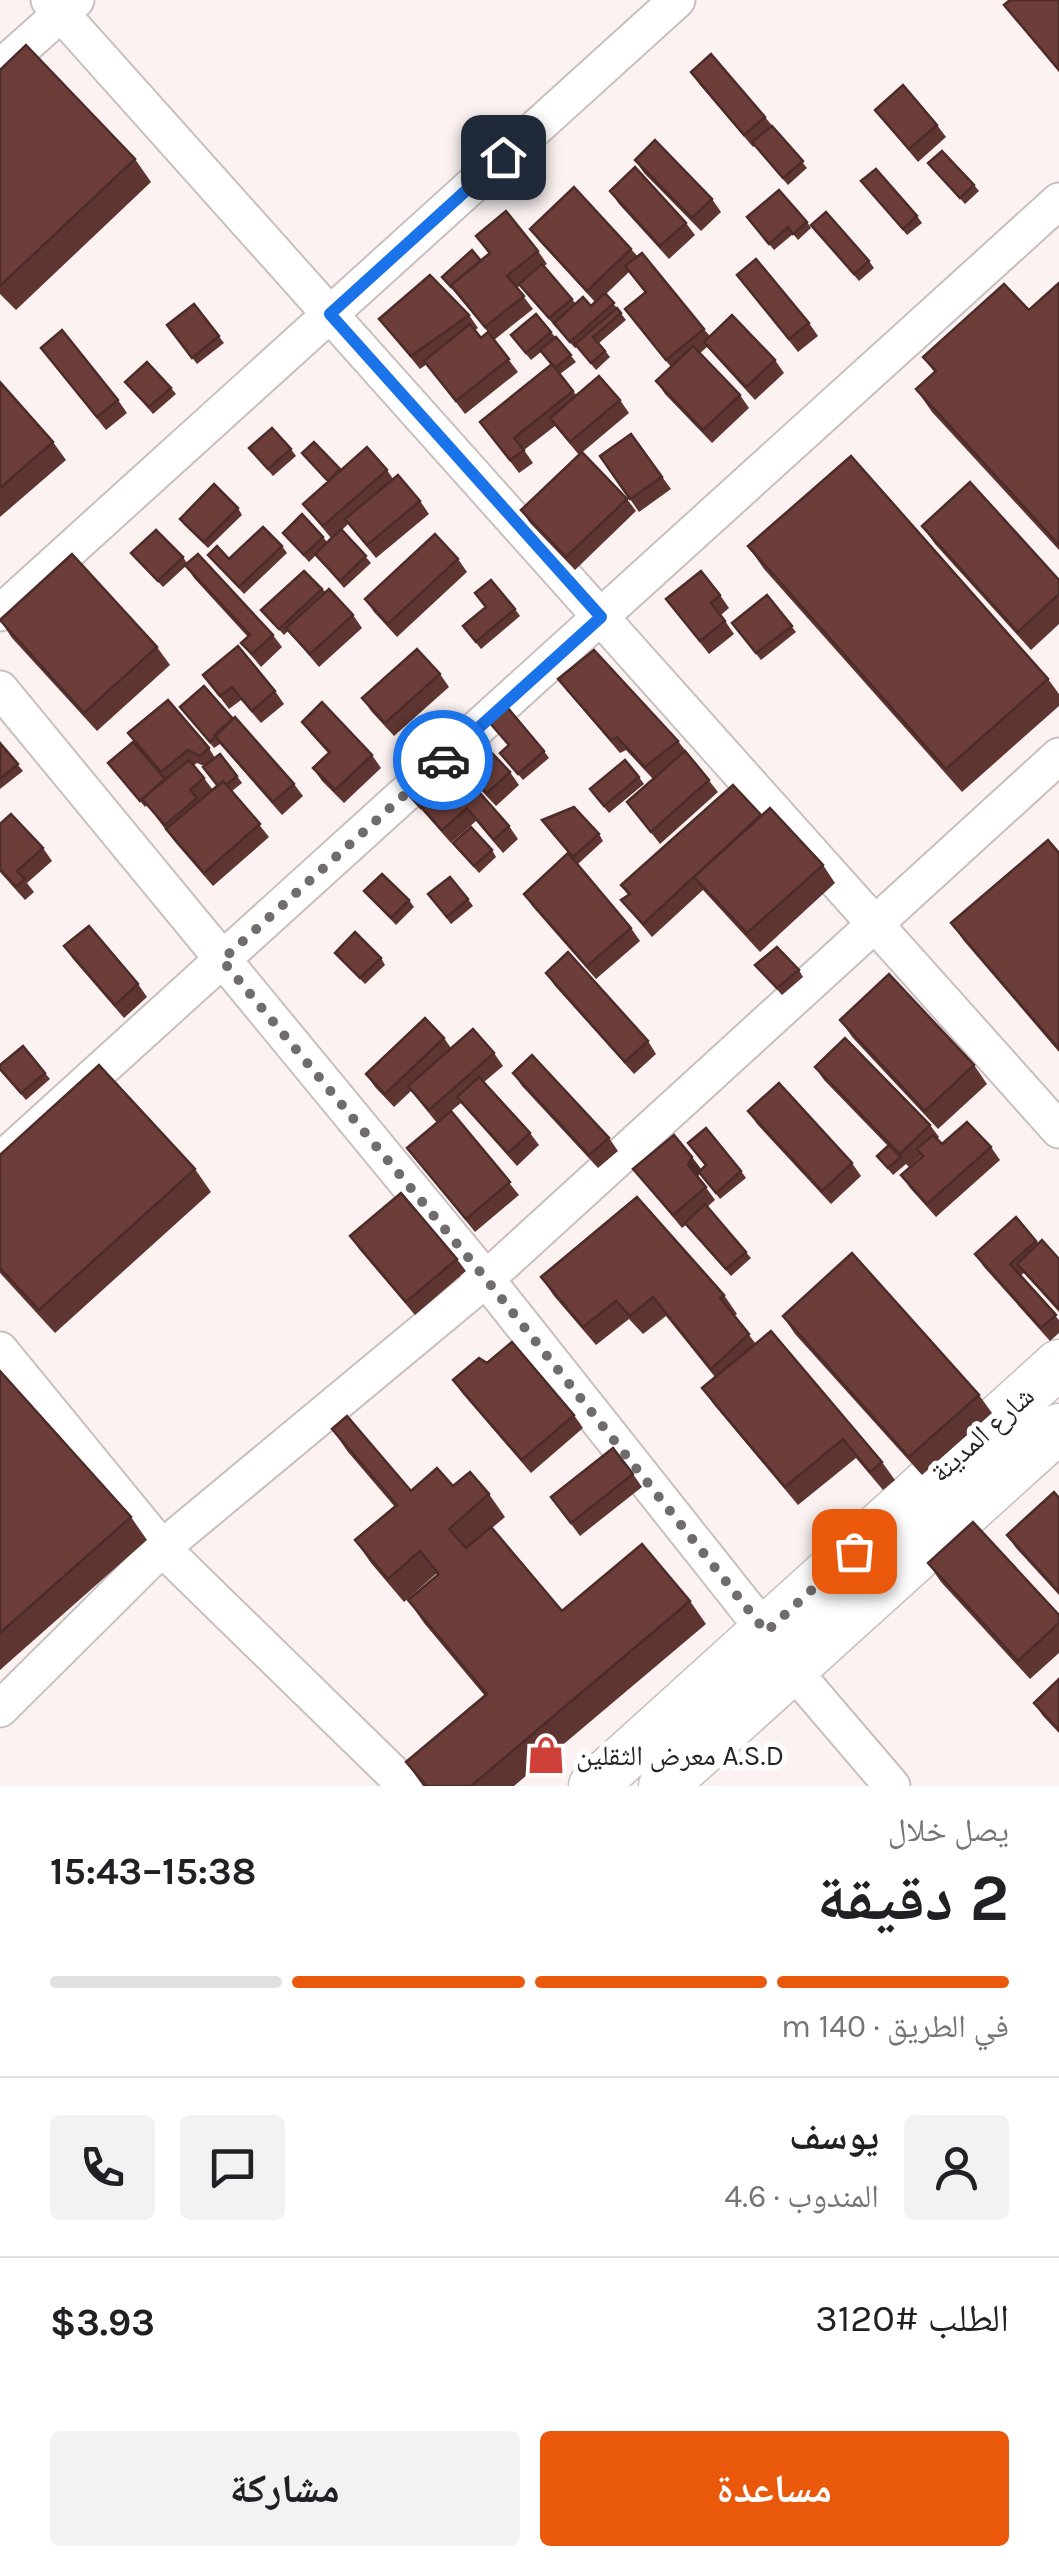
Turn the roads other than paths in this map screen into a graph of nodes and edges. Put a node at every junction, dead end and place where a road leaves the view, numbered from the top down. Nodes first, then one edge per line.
1 (677, 0) edge
2 (62, 4) edge
3 (0, 68) edge
4 (1059, 201) edge
5 (330, 314) junction
6 (0, 614) edge
7 (601, 617) junction
8 (0, 689) edge
9 (1059, 756) edge
10 (876, 924) junction
11 (222, 960) junction
12 (1059, 1130) edge
13 (0, 1161) edge
14 (486, 1279) junction
15 (0, 1350) edge
16 (1059, 1364) edge
17 (1059, 1428) edge
18 (162, 1548) junction
19 (779, 1650) junction
20 (0, 1709) edge
21 (406, 1786) edge
22 (593, 1786) edge
23 (662, 1786) edge
24 (892, 1786) edge

1 - 5 street
2 - 3 street
2 - 5 street
4 - 7 street
5 - 6 street
5 - 7 street
7 - 10 street
7 - 11 street
8 - 11 street
9 - 10 street
10 - 12 street
10 - 14 street
11 - 13 street
11 - 14 street
14 - 18 street
14 - 19 street
15 - 18 street
16 - 19 main road, شارع المدينة
17 - 19 main road, شارع المدينة
18 - 20 street
18 - 21 street
19 - 22 main road, شارع المدينة
19 - 23 main road, شارع المدينة
19 - 24 street

